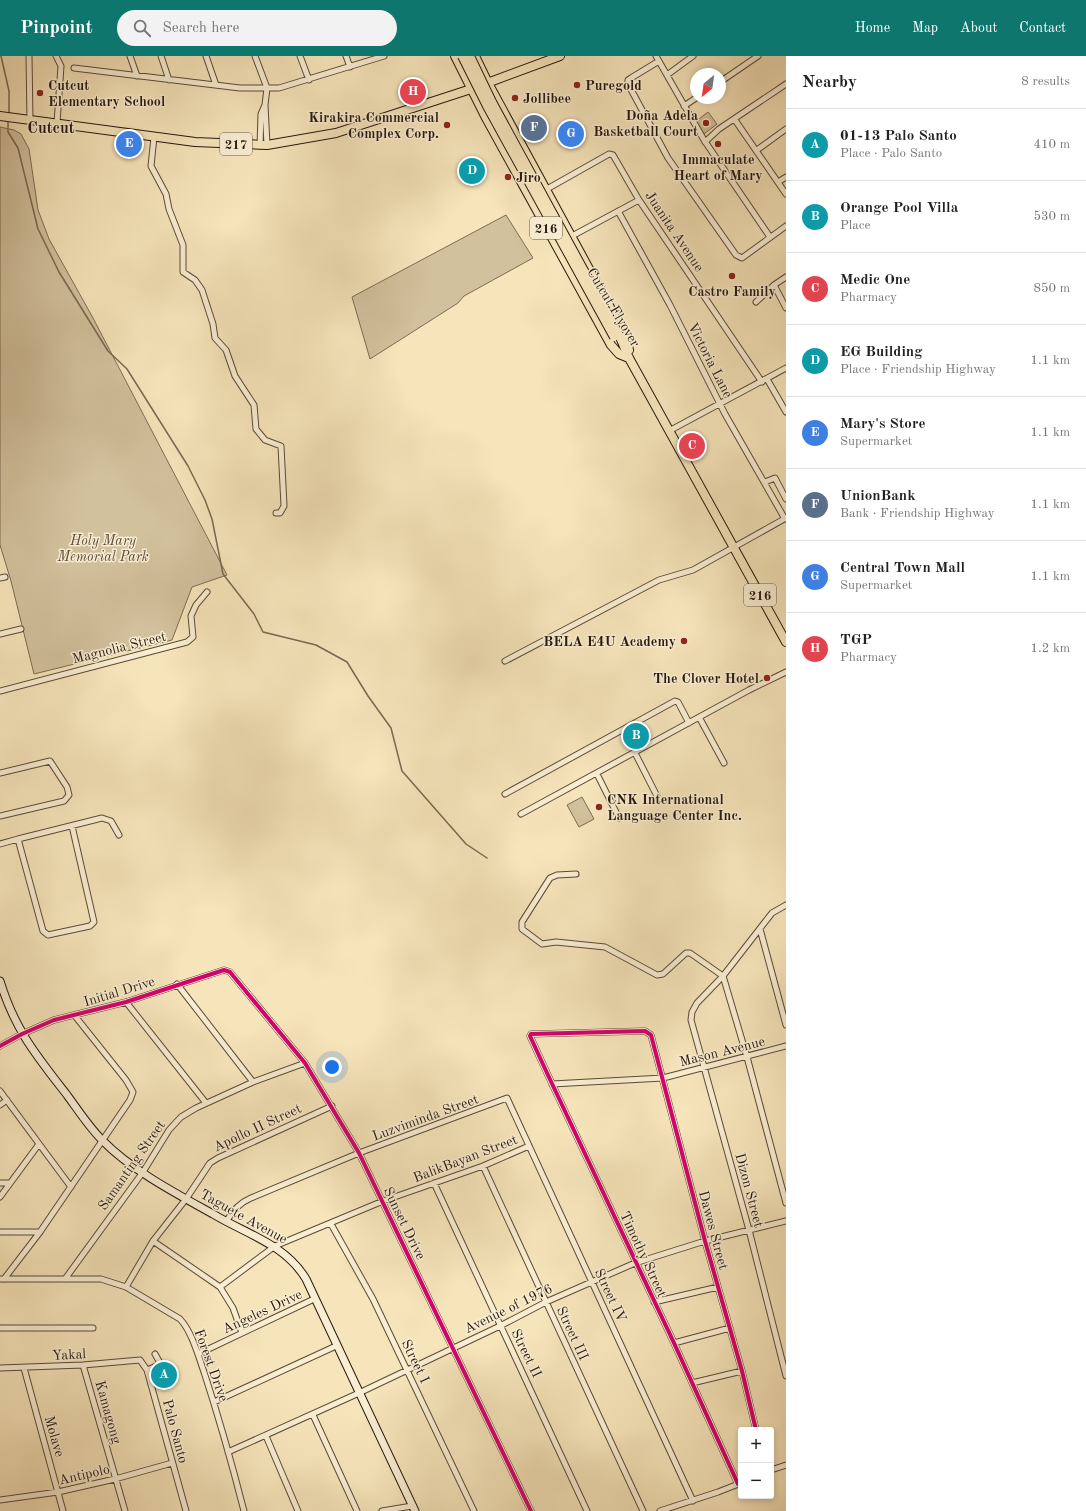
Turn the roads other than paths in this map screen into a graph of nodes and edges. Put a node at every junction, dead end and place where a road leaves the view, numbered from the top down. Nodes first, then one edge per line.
1 (29, 56) edge
2 (56, 56) edge
3 (130, 56) edge
4 (161, 56) edge
5 (206, 56) edge
6 (255, 56) edge
7 (300, 56) edge
8 (346, 56) edge
9 (384, 56) edge
10 (455, 56) edge
11 (462, 56) edge
12 (470, 56) edge
13 (475, 56) edge
14 (560, 56) edge
15 (693, 56) edge
16 (758, 56) edge
17 (658, 58) edge
18 (350, 67) junction
19 (74, 68) dead end
20 (480, 68) junction
21 (463, 73) junction
22 (667, 75) junction
23 (137, 76) junction
24 (726, 78) edge
25 (499, 79) junction
26 (169, 80) junction
27 (309, 80) junction
28 (488, 83) junction
29 (786, 84) edge
30 (216, 85) junction
31 (267, 88) junction
32 (471, 89) junction
33 (459, 93) junction
34 (496, 98) junction
35 (690, 102) edge
36 (265, 105) junction
37 (684, 106) junction
38 (2, 116) edge
39 (30, 120) junction
40 (735, 120) junction
41 (57, 123) junction
42 (510, 124) junction
43 (786, 129) edge
44 (260, 132) junction
45 (267, 133) junction
46 (494, 133) junction
47 (154, 138) junction
48 (705, 142) junction
49 (263, 146) junction
50 (757, 150) junction
51 (786, 177) edge
52 (778, 182) junction
53 (548, 191) junction
54 (786, 194) edge
55 (639, 200) junction
56 (532, 203) junction
57 (618, 211) junction
58 (786, 226) edge
59 (572, 236) junction
60 (770, 236) junction
61 (786, 277) edge
62 (774, 285) junction
63 (756, 302) dead end
64 (786, 308) edge
65 (616, 336) junction
66 (629, 358) junction
67 (786, 368) edge
68 (764, 380) junction
69 (720, 403) junction
70 (786, 412) edge
71 (669, 431) junction
72 (765, 482) junction
73 (786, 499) edge
74 (786, 502) edge
75 (779, 506) junction
76 (276, 514) dead end
77 (786, 519) edge
78 (734, 547) junction
79 (207, 592) dead end
80 (21, 629) dead end
81 (0, 634) edge
82 (786, 642) edge
83 (506, 661) dead end
84 (786, 672) edge
85 (0, 691) edge
86 (699, 717) junction
87 (689, 723) junction
88 (635, 753) junction
89 (724, 763) dead end
90 (0, 773) edge
91 (597, 774) junction
92 (505, 794) dead end
93 (659, 800) dead end
94 (521, 814) dead end
95 (0, 816) edge
96 (620, 818) dead end
97 (72, 826) junction
98 (119, 835) dead end
99 (18, 839) junction
100 (0, 844) edge
101 (576, 874) dead end
102 (786, 905) edge
103 (760, 929) junction
104 (224, 970) joint
105 (723, 976) junction
106 (0, 981) edge
107 (177, 984) junction
108 (126, 1002) junction
109 (75, 1016) junction
110 (786, 1025) edge
111 (22, 1034) junction
112 (531, 1034) joint
113 (0, 1046) edge
114 (786, 1046) edge
115 (747, 1057) junction
116 (305, 1063) junction
117 (705, 1067) junction
118 (663, 1078) junction
119 (254, 1082) junction
120 (552, 1084) junction
121 (0, 1091) edge
122 (507, 1098) joint
123 (7, 1100) junction
124 (206, 1104) junction
125 (0, 1105) edge
126 (332, 1106) junction
127 (103, 1141) junction
128 (39, 1144) junction
129 (529, 1146) junction
130 (359, 1153) junction
131 (483, 1166) junction
132 (143, 1172) junction
133 (0, 1183) edge
134 (10, 1183) junction
135 (434, 1183) junction
136 (71, 1187) junction
137 (0, 1197) edge
138 (186, 1199) junction
139 (383, 1201) junction
140 (786, 1203) edge
141 (786, 1221) edge
142 (226, 1222) junction
143 (331, 1224) junction
144 (749, 1230) junction
145 (0, 1232) edge
146 (40, 1232) junction
147 (153, 1240) junction
148 (705, 1241) junction
149 (275, 1246) junction
150 (635, 1263) junction
151 (2, 1279) edge
152 (65, 1279) junction
153 (592, 1282) junction
154 (126, 1287) junction
155 (718, 1287) junction
156 (220, 1288) junction
157 (314, 1299) junction
158 (546, 1302) junction
159 (654, 1302) junction
160 (500, 1326) junction
161 (0, 1328) edge
162 (93, 1328) dead end
163 (730, 1328) junction
164 (242, 1333) junction
165 (674, 1343) junction
166 (336, 1346) junction
167 (454, 1348) junction
168 (155, 1354) dead end
169 (198, 1354) junction
170 (140, 1360) joint
171 (83, 1365) junction
172 (0, 1368) edge
173 (24, 1368) junction
174 (147, 1370) junction
175 (407, 1370) junction
176 (742, 1371) junction
177 (786, 1376) edge
178 (692, 1383) junction
179 (359, 1393) junction
180 (214, 1402) junction
181 (313, 1415) junction
182 (755, 1427) edge
183 (266, 1436) junction
184 (228, 1452) junction
185 (172, 1463) junction
186 (786, 1465) edge
187 (774, 1469) edge
188 (115, 1479) junction
189 (738, 1481) edge
190 (738, 1483) edge
191 (58, 1492) junction
192 (0, 1500) edge
193 (693, 1501) junction
194 (414, 1508) edge
195 (63, 1511) edge
196 (125, 1511) edge
197 (186, 1511) edge
198 (244, 1511) edge
199 (298, 1511) edge
200 (357, 1511) edge
201 (382, 1511) edge
202 (474, 1511) edge
203 (531, 1511) edge
204 (587, 1511) edge
205 (643, 1511) edge
206 (660, 1511) edge

1 - 39 street
2 - 41 street
3 - 23 street
4 - 26 street
5 - 30 street
6 - 31 street
7 - 27 street
8 - 18 street
9 - 18 street
10 - 21 main road, 216
11 - 65 main road, Cutcut Flyover, bridge
12 - 65 main road, Cutcut Flyover, bridge
13 - 20 main road, 216
14 - 25 main road, 217
15 - 22 street
16 - 24 street
17 - 22 street
17 - 60 street
18 - 27 street
19 - 23 street
20 - 25 main road
20 - 28 main road, 216
21 - 32 main road, 216
21 - 33 main road
22 - 37 street
23 - 26 street
25 - 28 main road, 217
25 - 34 main road
26 - 30 street
27 - 31 street
28 - 32 main road, 217
28 - 34 main road, 216
29 - 40 street
30 - 31 street
31 - 36 street
32 - 33 main road, 217
32 - 46 main road, 216
33 - 49 main road, 217
34 - 42 main road, 216
35 - 37 street
36 - 44 street
36 - 45 street
37 - 48 street
38 - 39 main road, 217
39 - 41 main road, 217
40 - 48 street
40 - 50 street
41 - 47 main road, 217
42 - 46 main road
42 - 53 main road, 216
43 - 50 street
44 - 45 street
44 - 49 street
45 - 49 street
46 - 56 main road, 216
47 - 49 main road, 217
47 - 76 street
48 - 60 street
50 - 52 street
51 - 52 street
52 - 54 street
53 - 55 street, Juanita Avenue
53 - 56 main road
53 - 59 main road, 216
55 - 57 street
55 - 68 street, Juanita Avenue
56 - 66 main road, 216
57 - 59 street
57 - 69 street, Victoria Lane
58 - 60 street
59 - 66 main road, 216
61 - 62 street
62 - 63 street
62 - 64 street
65 - 66 main road, Cutcut Flyover
66 - 71 main road, 216
67 - 68 street
68 - 69 street
68 - 70 street, Juanita Avenue
69 - 71 street
69 - 72 street, Victoria Lane
71 - 78 main road, 216
72 - 73 street
72 - 75 street, Victoria Lane
74 - 75 street
75 - 77 street, Victoria Lane
77 - 78 street
78 - 82 main road, 216
78 - 83 street
79 - 85 street, Magnolia Street
80 - 81 street
84 - 86 street
86 - 87 street
86 - 89 street
87 - 88 street
87 - 92 street
88 - 91 street
88 - 93 street
90 - 95 street
91 - 94 street
91 - 96 street
97 - 98 street
97 - 99 street
97 - 99 street
99 - 100 street
101 - 105 street
102 - 103 street
103 - 105 street
103 - 110 street
104 - 107 street, Initial Drive
104 - 116 street, Sunset Drive
105 - 115 street
105 - 117 street, Dizon Street
106 - 111 street, Taguete Avenue
107 - 108 street, Initial Drive
107 - 119 street
108 - 109 street, Initial Drive
108 - 124 street
109 - 111 street, Initial Drive
109 - 127 street
111 - 113 street, Initial Drive
111 - 127 street, Taguete Avenue
112 - 118 street, Dawes Street
112 - 120 street, Timothy Street
114 - 115 street, Mason Avenue
115 - 117 street, Mason Avenue
115 - 140 street
116 - 119 street, Samanting Street
116 - 126 street, Sunset Drive
117 - 118 street, Mason Avenue
117 - 144 street, Dizon Street
118 - 120 street, Mason Avenue
118 - 148 street, Dawes Street
119 - 124 street, Samanting Street
120 - 150 street, Timothy Street
121 - 123 street
122 - 129 street, Street IV
122 - 130 street, Luzviminda Street
123 - 125 street
123 - 128 street
124 - 132 street, Samanting Street
126 - 130 street, Sunset Drive
126 - 138 street, Apollo II Street
127 - 132 street, Taguete Avenue
127 - 136 street
128 - 134 street
128 - 136 street
129 - 131 street, BalikBayan Street
129 - 153 street, Street IV
130 - 139 street, Sunset Drive
130 - 142 street, Luzviminda Street
131 - 135 street, BalikBayan Street
131 - 158 street, Street III
132 - 138 street, Taguete Avenue
132 - 152 street, Samanting Street
133 - 134 street
134 - 137 street
135 - 139 street, BalikBayan Street
135 - 160 street, Street II
136 - 146 street
138 - 142 street, Taguete Avenue
138 - 147 street, Apollo II Street
139 - 143 street, BalikBayan Street
139 - 167 street, Sunset Drive
141 - 144 street, Avenue of 1976
142 - 149 street, Taguete Avenue
143 - 149 street, BalikBayan Street
143 - 175 street, Street I
144 - 148 street, Avenue of 1976
144 - 177 street, Dizon Street
145 - 146 street
146 - 151 street
147 - 154 street, Apollo II Street
147 - 156 street
148 - 150 street, Avenue of 1976
148 - 155 street, Dawes Street
149 - 156 street, BalikBayan Street
149 - 157 street, Taguete Avenue
150 - 153 street, Avenue of 1976
150 - 159 street, Timothy Street
151 - 152 street, Forest Drive
152 - 154 street, Forest Drive
153 - 158 street, Avenue of 1976
153 - 193 street, Street IV
154 - 169 street, Forest Drive
155 - 159 street
155 - 163 street, Dawes Street
156 - 164 street
157 - 164 street, Angeles Drive
157 - 166 street, Taguete Avenue
158 - 160 street, Avenue of 1976
158 - 205 street, Street III
159 - 165 street, Timothy Street
160 - 167 street, Avenue of 1976
160 - 204 street, Street II
161 - 162 street
163 - 165 street
163 - 176 street, Dawes Street
164 - 169 street, Angeles Drive
165 - 178 street, Timothy Street
166 - 179 street, Taguete Avenue
166 - 180 street
167 - 175 street, Avenue of 1976
167 - 203 street, Sunset Drive
168 - 174 street
169 - 180 street, Forest Drive
170 - 171 street, Yakal
170 - 174 street, Palo Santo
171 - 173 street, Yakal
171 - 188 street, Kamagong
172 - 173 street, Yakal
173 - 191 street, Molave
174 - 185 street, Palo Santo
175 - 179 street, Avenue of 1976
175 - 202 street, Street I
176 - 178 street
176 - 182 street, Dawes Street
178 - 189 street, Timothy Street
179 - 181 street, Avenue of 1976
179 - 194 street, Taguete Avenue
180 - 184 street, Forest Drive
181 - 183 street, Avenue of 1976
181 - 200 street
183 - 184 street, Avenue of 1976
183 - 199 street
184 - 198 street, Forest Drive
185 - 188 street, Antipolo
185 - 197 street, Palo Santo
186 - 187 street
188 - 191 street, Antipolo
188 - 196 street, Kamagong
190 - 193 street
191 - 192 street, Antipolo
191 - 195 street, Molave
193 - 206 street
194 - 201 street

